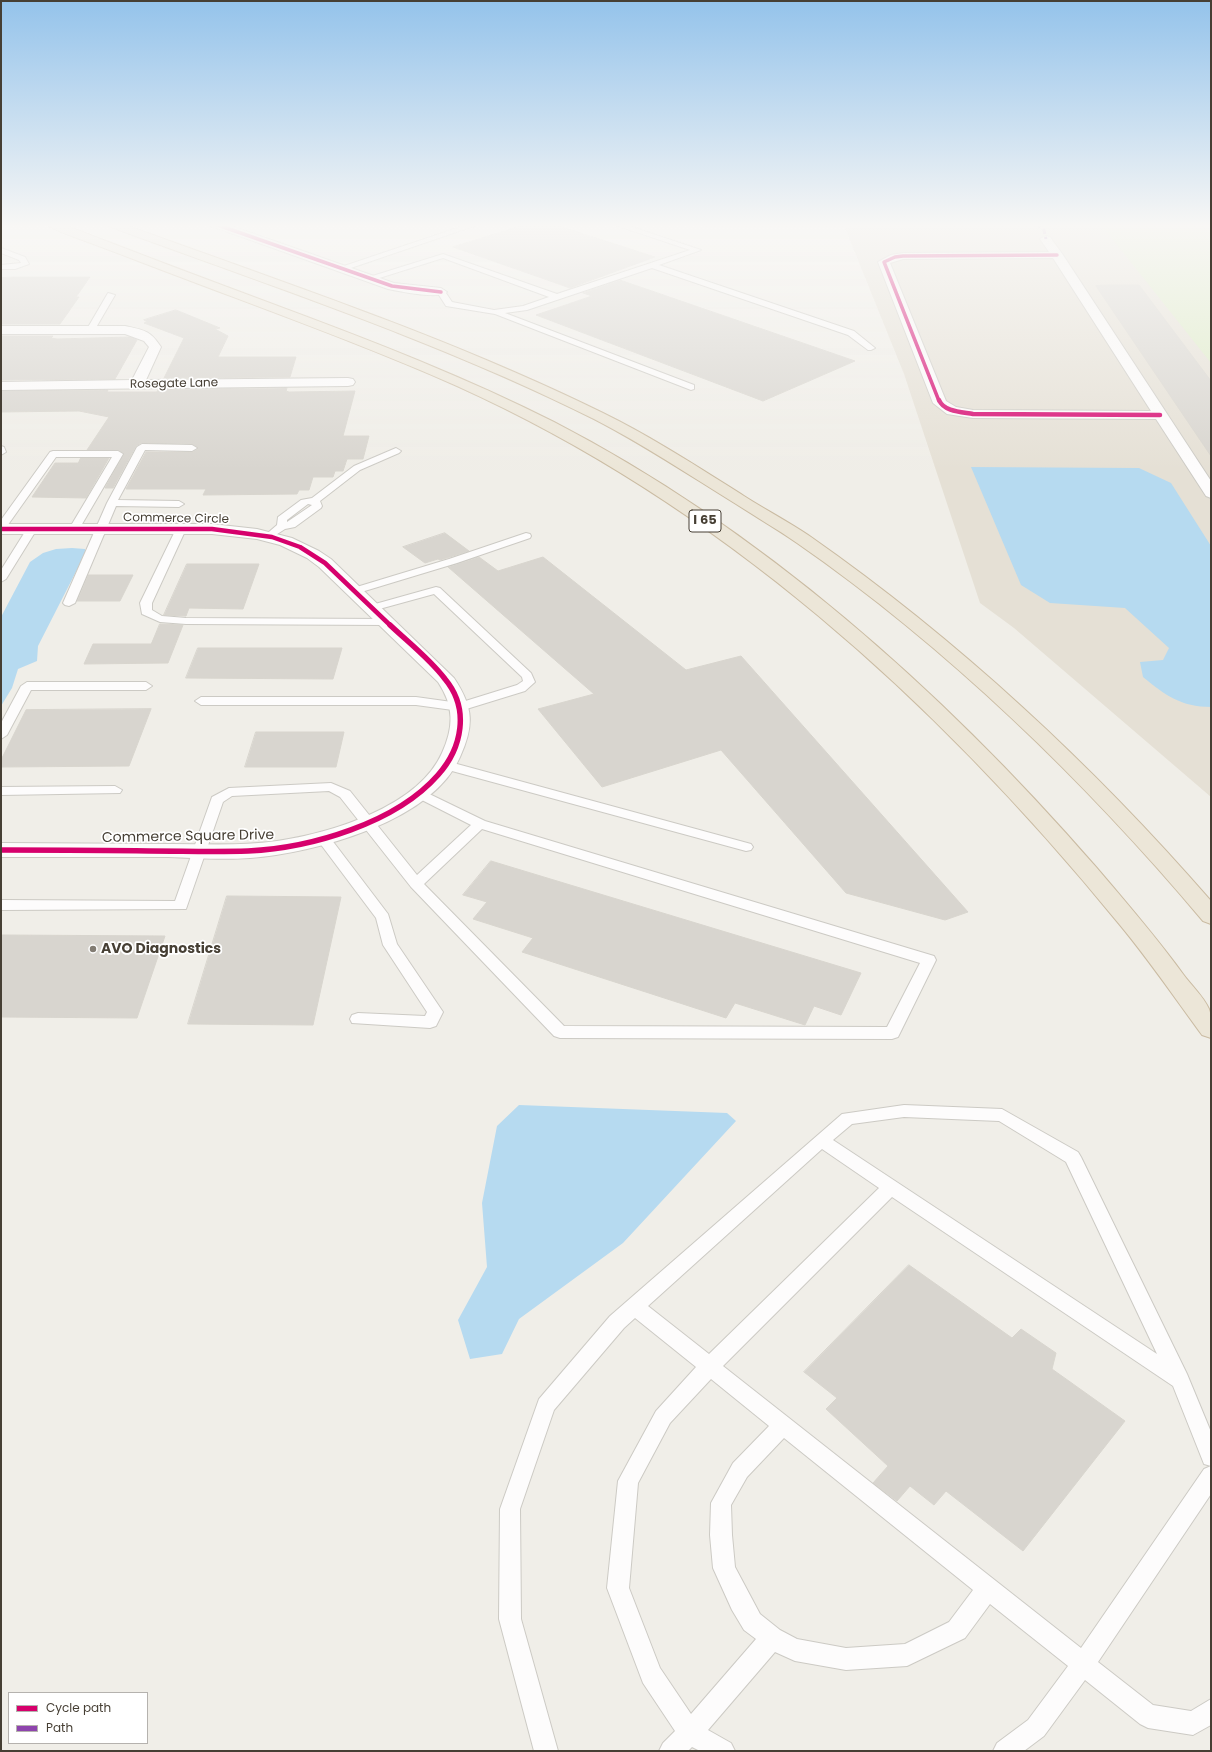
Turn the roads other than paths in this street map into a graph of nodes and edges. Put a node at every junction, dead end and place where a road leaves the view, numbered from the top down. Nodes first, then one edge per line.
1 (104, 306) edge
2 (267, 306) edge
3 (336, 306) edge
4 (459, 306) edge
5 (531, 306) edge
6 (771, 306) edge
7 (901, 306) edge
8 (1090, 306) edge
9 (494, 312) junction
10 (91, 329) junction
11 (1, 330) edge
12 (871, 348) dead end
13 (348, 382) dead end
14 (137, 384) junction
15 (1, 386) edge
16 (691, 387) dead end
17 (1160, 415) junction
18 (192, 448) dead end
19 (396, 451) dead end
20 (1211, 493) edge
21 (112, 503) junction
22 (179, 504) dead end
23 (1, 528) edge
24 (32, 529) junction
25 (74, 529) junction
26 (101, 529) junction
27 (181, 529) junction
28 (526, 536) dead end
29 (268, 537) junction
30 (1, 579) edge
31 (354, 591) junction
32 (69, 603) dead end
33 (372, 608) junction
34 (387, 622) junction
35 (146, 686) dead end
36 (201, 701) dead end
37 (460, 713) junction
38 (1, 735) edge
39 (446, 765) junction
40 (116, 790) dead end
41 (1, 791) edge
42 (418, 793) junction
43 (368, 823) junction
44 (480, 824) junction
45 (323, 838) junction
46 (746, 847) dead end
47 (1, 850) edge
48 (199, 851) junction
49 (416, 884) junction
50 (1, 905) edge
51 (1211, 916) edge
52 (358, 1019) dead end
53 (1211, 1029) edge
54 (821, 1140) junction
55 (891, 1187) junction
56 (635, 1307) junction
57 (710, 1366) junction
58 (1180, 1380) junction
59 (784, 1425) junction
60 (1211, 1457) edge
61 (1211, 1476) edge
62 (988, 1588) junction
63 (772, 1638) junction
64 (1083, 1664) junction
65 (1211, 1711) edge
66 (690, 1733) junction
67 (546, 1751) edge
68 (671, 1751) edge
69 (723, 1751) edge
70 (1005, 1751) edge

1 - 10 lane
2 - 53 highway, I 65
3 - 51 highway, I 65
4 - 9 lane
5 - 9 lane
6 - 12 lane
7 - 17 street
8 - 17 street
9 - 16 lane
10 - 11 street
10 - 14 street
13 - 14 street, Rosegate Lane
14 - 15 street, Rosegate Lane
17 - 20 street
18 - 21 lane
19 - 29 lane
21 - 22 lane
21 - 26 lane
23 - 24 street, Commerce Circle
23 - 25 lane
24 - 25 street, Commerce Circle
24 - 30 lane
25 - 26 street, Commerce Circle
26 - 27 street, Commerce Circle
26 - 32 lane
27 - 29 street, Commerce Circle
27 - 34 lane
28 - 31 lane
29 - 31 street, Commerce Circle
31 - 33 street, Commerce Circle
33 - 34 street, Commerce Circle
33 - 37 lane
34 - 37 street, Commerce Circle
35 - 38 lane
36 - 37 lane
37 - 39 street, Commerce Square Drive
39 - 42 street, Commerce Square Drive
39 - 46 lane
40 - 41 lane
42 - 43 street, Commerce Square Drive
42 - 44 lane
43 - 45 street, Commerce Square Drive
43 - 48 lane
43 - 49 lane
44 - 49 lane
44 - 49 lane
45 - 48 street, Commerce Square Drive
45 - 52 lane
47 - 48 street, Commerce Square Drive
48 - 50 lane
54 - 55 lane
54 - 56 lane
54 - 58 lane
55 - 57 lane
55 - 58 lane
56 - 57 lane
56 - 67 lane
57 - 59 lane
57 - 66 lane
58 - 60 lane
59 - 62 lane
59 - 63 lane
61 - 64 lane
62 - 63 lane
62 - 64 lane
63 - 66 lane
64 - 65 lane
64 - 70 lane
66 - 68 lane
66 - 69 lane

